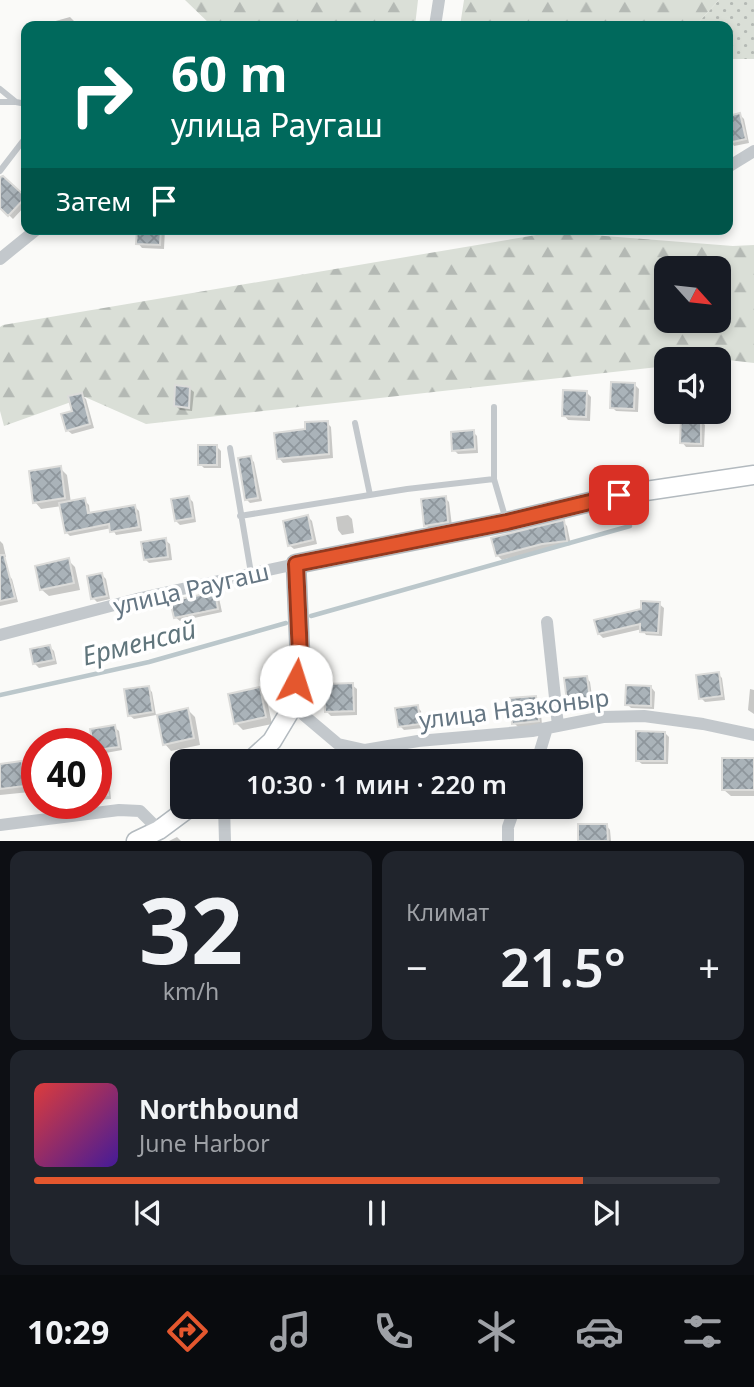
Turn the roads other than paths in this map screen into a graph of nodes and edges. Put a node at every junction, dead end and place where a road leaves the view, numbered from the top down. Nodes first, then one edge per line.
1 (439, 0) edge
2 (437, 21) edge
3 (0, 89) edge
4 (0, 102) edge
5 (16, 102) junction
6 (21, 103) edge
7 (21, 144) edge
8 (754, 151) edge
9 (733, 164) edge
10 (0, 171) edge
11 (30, 235) edge
12 (0, 259) edge
13 (494, 407) dead end
14 (355, 423) dead end
15 (230, 448) dead end
16 (754, 475) edge
17 (494, 479) junction
18 (370, 495) junction
19 (240, 516) junction
20 (507, 522) junction
21 (296, 564) junction
22 (251, 573) junction
23 (547, 622) dead end
24 (0, 635) edge
25 (293, 706) junction
26 (552, 727) junction
27 (754, 735) edge
28 (263, 749) edge
29 (542, 749) edge
30 (174, 819) edge
31 (224, 819) edge
32 (511, 819) edge
33 (0, 825) edge
34 (159, 830) junction
35 (136, 841) edge
36 (225, 841) edge
37 (508, 841) edge

1 - 2 street
3 - 5 lane
4 - 5 lane
5 - 6 lane
7 - 10 lane
8 - 9 street
11 - 12 street
13 - 17 lane
14 - 18 lane
15 - 19 lane
16 - 20 street, улица Раугаш
17 - 18 lane
17 - 20 lane
18 - 19 lane
19 - 22 lane
20 - 21 street, улица Раугаш
21 - 22 street, улица Раугаш
21 - 25 street
22 - 24 street, улица Раугаш
23 - 26 street
25 - 26 street, улица Назконыр
25 - 28 street
26 - 27 street, улица Назконыр
26 - 29 street
30 - 34 street
31 - 36 street
32 - 37 street
33 - 34 street
34 - 35 street

